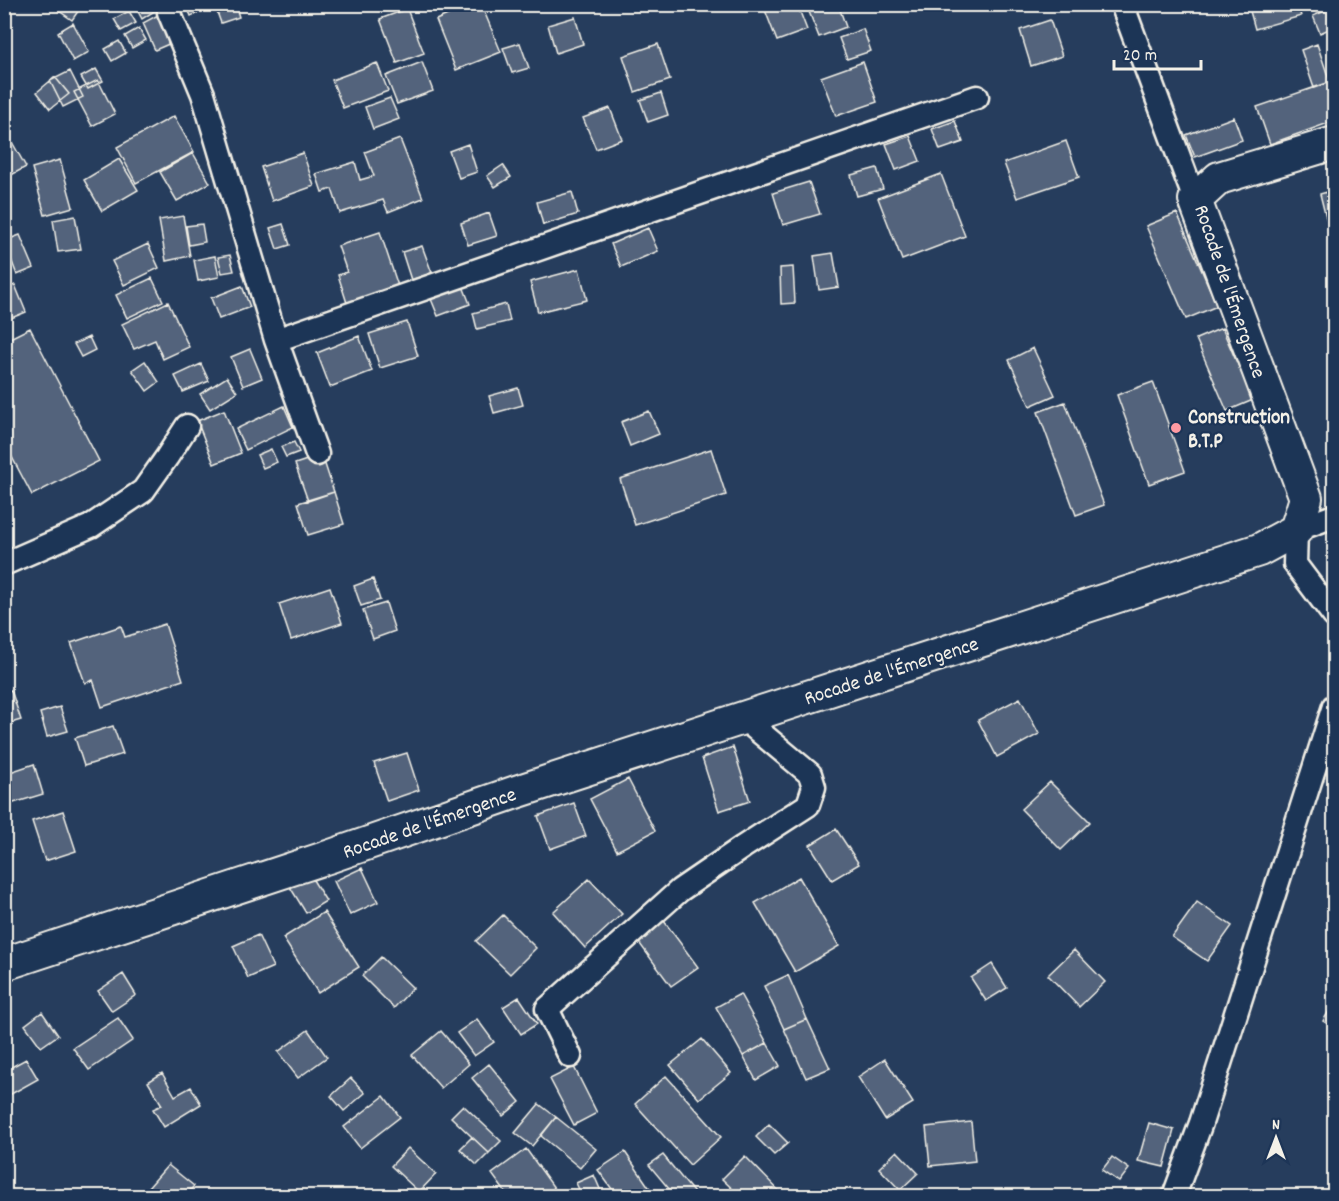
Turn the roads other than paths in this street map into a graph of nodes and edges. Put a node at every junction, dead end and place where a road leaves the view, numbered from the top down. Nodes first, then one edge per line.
1 (170, 4) edge
2 (1122, 4) edge
3 (976, 97) dead end
4 (1335, 143) edge
5 (1195, 200) junction
6 (276, 340) junction
7 (186, 426) dead end
8 (317, 454) dead end
9 (1335, 516) edge
10 (1296, 530) junction
11 (4, 564) edge
12 (1335, 616) edge
13 (1335, 706) edge
14 (744, 719) junction
15 (4, 963) edge
16 (570, 1056) dead end
17 (1174, 1197) edge

1 - 6 street
2 - 5 street
3 - 6 street
4 - 5 street, Rocade de l'Émergence
5 - 10 street, Rocade de l'Émergence
6 - 8 street
7 - 11 street
9 - 10 street
10 - 12 street
10 - 14 street, Rocade de l'Émergence
13 - 17 street
14 - 15 street, Rocade de l'Émergence
14 - 16 street

